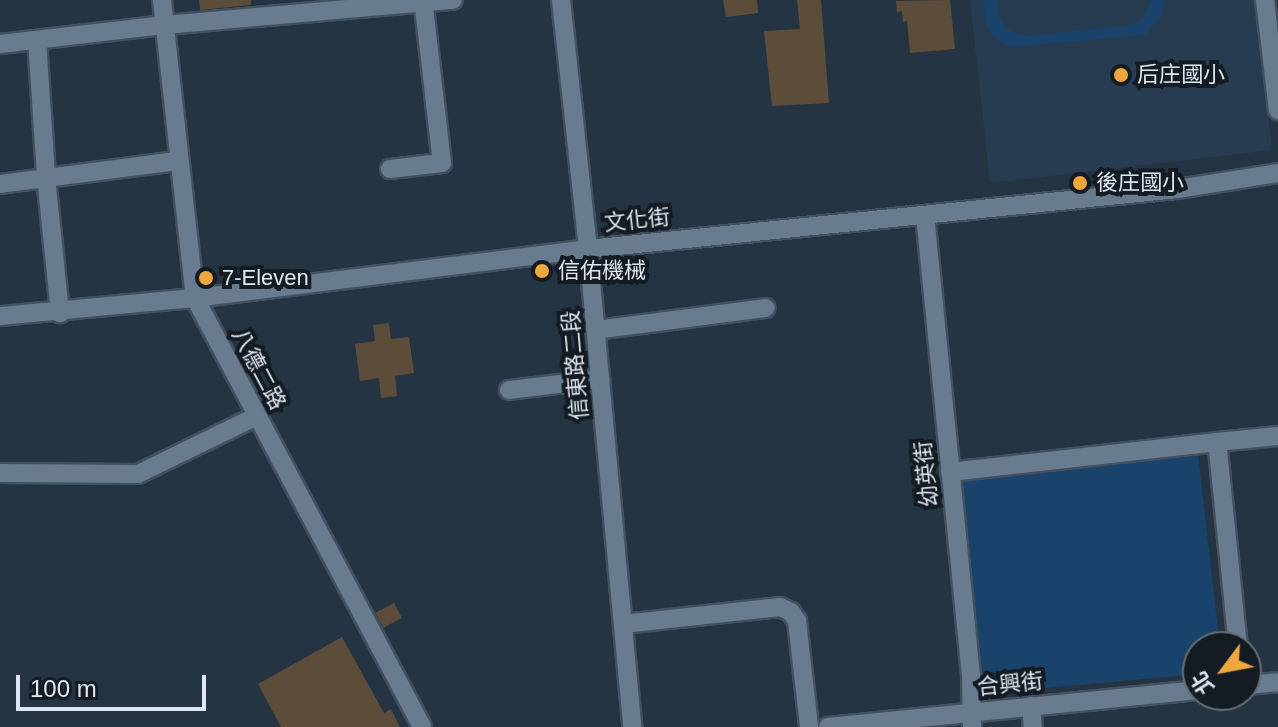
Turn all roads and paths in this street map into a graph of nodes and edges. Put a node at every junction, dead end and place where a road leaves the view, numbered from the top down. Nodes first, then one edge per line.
1 (162, 0) edge
2 (453, 0) edge
3 (561, 0) edge
4 (1265, 0) edge
5 (423, 2) edge
6 (165, 25) junction
7 (37, 40) junction
8 (0, 44) edge
9 (1278, 110) edge
10 (178, 161) junction
11 (390, 169) dead end
12 (1278, 173) edge
13 (46, 177) junction
14 (0, 184) edge
15 (925, 215) junction
16 (588, 249) junction
17 (195, 298) junction
18 (766, 308) dead end
19 (60, 313) junction
20 (0, 316) edge
21 (596, 330) junction
22 (600, 379) junction
23 (509, 390) dead end
24 (257, 416) junction
25 (1278, 436) edge
26 (1217, 442) junction
27 (950, 472) junction
28 (0, 473) edge
29 (623, 624) junction
30 (1236, 631) edge
31 (1182, 692) edge
32 (1031, 706) junction
33 (972, 720) edge
34 (422, 727) edge
35 (632, 727) edge
36 (809, 727) edge
37 (828, 727) edge
38 (1033, 727) edge

1 - 6 street, 八德二路
2 - 5 street
3 - 16 street, 信東路二段
4 - 9 street
5 - 6 street
5 - 11 street
6 - 7 street
6 - 10 street, 八德二路
7 - 8 street
7 - 13 street
10 - 13 street
10 - 17 street, 八德二路
12 - 15 street, 文化街
13 - 14 street
13 - 19 street
15 - 16 street, 文化街
15 - 27 street, 幼英街
16 - 17 street, 文化街
16 - 21 street, 信東路二段
17 - 19 street, 文化街
17 - 24 street, 八德二路
18 - 21 street
19 - 20 street, 文化街
21 - 22 street, 信東路二段
22 - 23 street
22 - 29 street, 信東路二段
24 - 28 street
24 - 34 street, 八德二路
25 - 26 street
26 - 27 street
26 - 30 street
27 - 33 street, 幼英街
29 - 35 street, 信東路二段
29 - 36 street
31 - 32 street, 合興街
32 - 33 street, 合興街
32 - 38 street
33 - 37 street, 合興街

